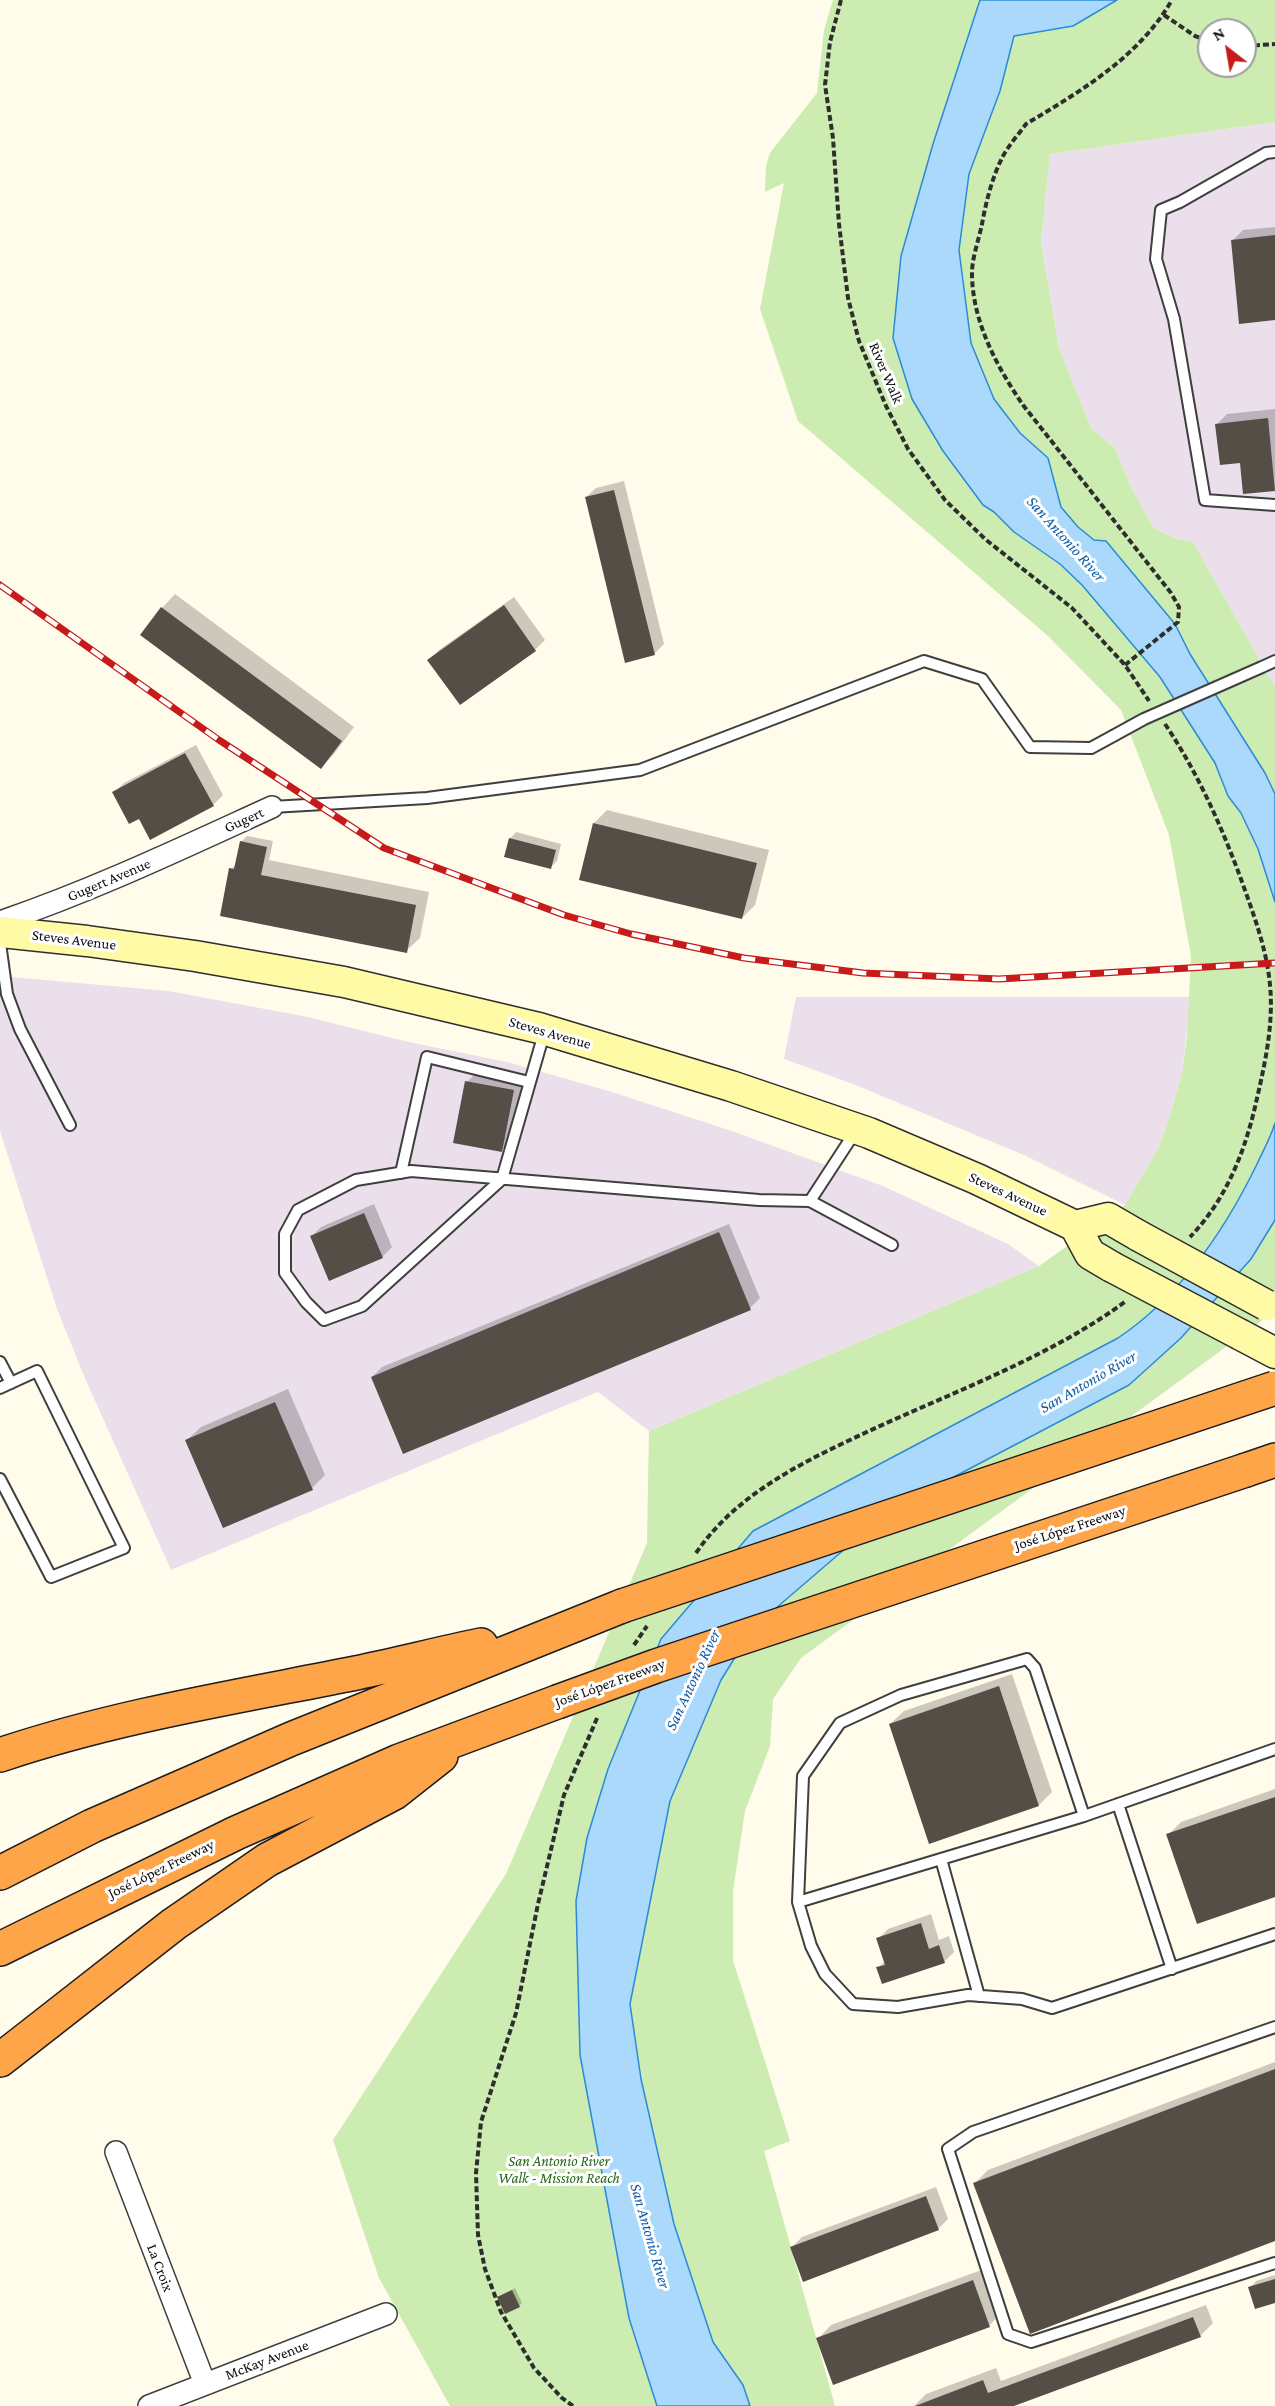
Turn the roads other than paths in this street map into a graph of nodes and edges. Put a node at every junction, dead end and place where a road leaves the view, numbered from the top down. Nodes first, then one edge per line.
1 (1275, 152) edge
2 (1275, 505) edge
3 (1275, 661) edge
4 (272, 807) joint
5 (216, 833) joint
6 (0, 921) edge
7 (0, 932) edge
8 (0, 943) edge
9 (545, 1030) junction
10 (529, 1082) junction
11 (70, 1125) dead end
12 (856, 1129) junction
13 (401, 1173) junction
14 (502, 1179) junction
15 (810, 1201) junction
16 (1075, 1226) junction
17 (892, 1245) dead end
18 (1271, 1308) edge
19 (1275, 1353) edge
20 (0, 1362) edge
21 (5, 1386) edge
22 (1275, 1388) edge
23 (1275, 1460) edge
24 (0, 1479) edge
25 (574, 1624) junction
26 (466, 1736) junction
27 (1275, 1749) edge
28 (0, 1755) edge
29 (1118, 1804) junction
30 (1084, 1816) junction
31 (941, 1859) junction
32 (0, 1873) edge
33 (798, 1902) junction
34 (1275, 1935) edge
35 (0, 1949) edge
36 (1172, 1969) junction
37 (979, 1996) junction
38 (1275, 2027) edge
39 (0, 2060) edge
40 (116, 2152) dead end
41 (1275, 2263) edge
42 (386, 2314) dead end
43 (205, 2384) junction
44 (149, 2406) edge

1 - 2 lane
3 - 4 lane, bridge
4 - 5 street, Gugert
5 - 6 street, Gugert Avenue
7 - 9 main road, Steves Avenue
8 - 11 lane
9 - 10 lane
9 - 12 main road, Steves Avenue
10 - 13 lane
10 - 14 lane
12 - 15 lane
12 - 16 main road, Steves Avenue
13 - 14 lane
13 - 14 lane
14 - 15 lane
15 - 17 lane
16 - 18 main road, bridge
16 - 19 main road, bridge
20 - 21 lane
21 - 24 lane
22 - 25 highway, bridge
23 - 26 highway, José López Freeway, bridge
25 - 28 highway
25 - 32 highway
26 - 35 highway, José López Freeway
26 - 39 highway
27 - 29 lane
29 - 30 lane
29 - 36 lane
30 - 31 lane
30 - 33 lane
31 - 33 lane
31 - 37 lane
33 - 37 lane
34 - 36 lane
36 - 37 lane
38 - 41 lane
40 - 43 street, La Croix
42 - 43 street, McKay Avenue
43 - 44 street, McKay Avenue

